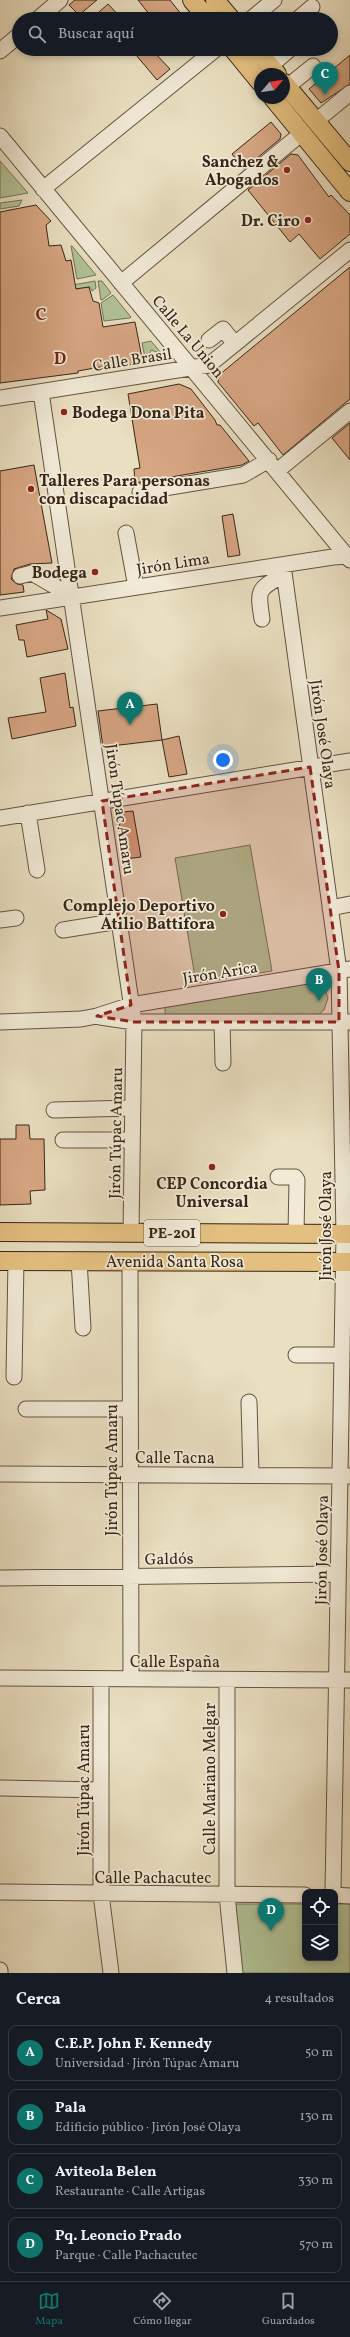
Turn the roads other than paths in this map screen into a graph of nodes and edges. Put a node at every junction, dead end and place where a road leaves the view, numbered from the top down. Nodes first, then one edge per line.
1 (60, 0) edge
2 (192, 0) edge
3 (215, 0) edge
4 (274, 0) edge
5 (312, 7) dead end
6 (46, 12) edge
7 (202, 12) edge
8 (225, 12) edge
9 (259, 12) edge
10 (306, 12) edge
11 (12, 41) edge
12 (0, 51) edge
13 (207, 56) edge
14 (239, 56) edge
15 (262, 56) edge
16 (288, 56) edge
17 (313, 66) dead end
18 (272, 68) edge
19 (283, 68) edge
20 (290, 74) edge
21 (254, 75) edge
22 (290, 89) edge
23 (350, 94) edge
24 (278, 104) edge
25 (316, 121) junction
26 (302, 133) junction
27 (0, 136) edge
28 (350, 162) edge
29 (43, 189) junction
30 (350, 192) edge
31 (350, 250) edge
32 (121, 283) junction
33 (209, 340) dead end
34 (235, 344) junction
35 (191, 368) junction
36 (41, 392) junction
37 (0, 398) edge
38 (350, 411) edge
39 (273, 465) junction
40 (140, 492) dead end
41 (126, 533) dead end
42 (349, 558) edge
43 (284, 569) junction
44 (20, 576) dead end
45 (136, 587) junction
46 (69, 597) junction
47 (0, 608) edge
48 (262, 619) dead end
49 (350, 761) edge
50 (310, 768) junction
51 (102, 801) junction
52 (28, 813) junction
53 (0, 818) edge
54 (38, 870) dead end
55 (350, 904) edge
56 (330, 908) junction
57 (16, 918) dead end
58 (0, 920) edge
59 (119, 921) junction
60 (63, 930) dead end
61 (345, 970) edge
62 (132, 1004) junction
63 (97, 1016) junction
64 (0, 1022) edge
65 (134, 1022) junction
66 (222, 1022) junction
67 (345, 1022) edge
68 (223, 1063) dead end
69 (133, 1108) junction
70 (54, 1110) dead end
71 (63, 1140) dead end
72 (132, 1140) junction
73 (346, 1150) edge
74 (278, 1177) dead end
75 (0, 1232) edge
76 (131, 1233) junction
77 (296, 1234) junction
78 (347, 1234) edge
79 (79, 1260) junction
80 (8, 1261) edge
81 (130, 1261) junction
82 (347, 1262) edge
83 (83, 1328) dead end
84 (296, 1354) dead end
85 (342, 1355) junction
86 (14, 1377) dead end
87 (346, 1382) edge
88 (250, 1402) dead end
89 (26, 1409) dead end
90 (129, 1409) junction
91 (0, 1474) edge
92 (129, 1474) junction
93 (251, 1475) junction
94 (345, 1476) edge
95 (338, 1574) junction
96 (129, 1576) junction
97 (0, 1578) edge
98 (0, 1678) edge
99 (101, 1679) junction
100 (131, 1679) junction
101 (227, 1680) junction
102 (343, 1680) edge
103 (0, 1788) edge
104 (101, 1790) junction
105 (333, 1889) edge
106 (0, 1892) edge
107 (101, 1894) junction
108 (227, 1895) junction
109 (302, 1895) edge
110 (338, 1895) edge
111 (350, 1896) edge
112 (111, 1973) edge
113 (235, 1973) edge

1 - 6 street
2 - 7 main road
3 - 8 main road
4 - 9 street
5 - 10 street
11 - 12 street
13 - 29 street
14 - 21 main road
15 - 18 main road
16 - 19 street
17 - 20 street
22 - 25 main road
23 - 25 street
24 - 26 main road
25 - 28 main road
26 - 30 main road
26 - 32 street
27 - 29 street, Calle La Union
29 - 32 street, Calle La Union
31 - 34 street, Calle Brasil
32 - 35 street, Calle La Union
33 - 34 street
34 - 35 street, Calle Brasil
35 - 36 street, Calle Brasil
35 - 39 street, Calle La Union
36 - 37 street, Calle Brasil
36 - 46 street, Jirón Túpac Amaru
38 - 39 street
39 - 40 street
39 - 42 street, Calle La Union
41 - 45 street
42 - 43 street, Jirón Lima
43 - 45 street, Jirón Lima
43 - 48 street
43 - 50 street, Jirón José Olaya
44 - 46 street
45 - 46 street, Jirón Lima
46 - 47 street, Jirón Lima
46 - 51 street, Jirón Túpac Amaru
49 - 50 street
50 - 51 street
50 - 56 street, Jirón José Olaya
51 - 52 street
51 - 59 street, Jirón Túpac Amaru
52 - 53 street
52 - 54 street
55 - 56 street
56 - 61 street, Jirón José Olaya
57 - 58 street
59 - 60 street
59 - 62 street, Jirón Túpac Amaru
61 - 62 street, Jirón Arica
61 - 67 street, Jirón José Olaya
62 - 63 street, Jirón Arica
62 - 65 street, Jirón Túpac Amaru
63 - 64 street, Jirón Arica
63 - 65 street, Jirón Arica
65 - 66 street, Jirón Arica
65 - 69 street, Jirón Túpac Amaru
66 - 67 street, Jirón Arica
66 - 68 street
67 - 73 street, Jirón José Olaya
69 - 70 street
69 - 72 street, Jirón Túpac Amaru
71 - 72 street
72 - 76 street, Jirón Túpac Amaru
73 - 78 street, Jirón José Olaya
74 - 77 street
75 - 76 main road, Avenida Santa Rosa / PE-20I
76 - 77 main road, Avenida Santa Rosa / PE-20I
77 - 78 main road, Avenida Santa Rosa / PE-20I
78 - 82 street, Jirón José Olaya
79 - 80 main road, Avenida Santa Rosa / PE-20I
79 - 81 main road, Avenida Santa Rosa / PE-20I
79 - 83 street
80 - 86 street
81 - 82 main road, Avenida Santa Rosa / PE-20I
81 - 90 street, Jirón Túpac Amaru
82 - 85 street, Jirón José Olaya
84 - 85 street
85 - 87 street, Jirón José Olaya
87 - 94 street, Jirón José Olaya
88 - 93 street
89 - 90 street
90 - 92 street, Jirón Túpac Amaru
91 - 92 street, Calle Tacna
92 - 93 street, Calle Tacna
92 - 96 street, Jirón Túpac Amaru
93 - 94 street, Calle Tacna
94 - 95 street, Jirón José Olaya
95 - 96 street, Galdós
95 - 102 street, Jirón José Olaya
96 - 97 street, Galdós
96 - 100 street, Jirón Túpac Amaru
98 - 99 street, Calle España
99 - 100 street, Calle España
99 - 104 street, Jirón Túpac Amaru
100 - 101 street, Calle España
101 - 102 street, Calle España
101 - 108 street, Calle Mariano Melgar
102 - 105 street, Jirón José Olaya
103 - 104 street
104 - 107 street, Jirón Túpac Amaru
106 - 107 street, Calle Pachacutec
107 - 108 street, Calle Pachacutec
107 - 112 street, Jirón Túpac Amaru
108 - 109 street, Calle Pachacutec
108 - 113 street, Calle Mariano Melgar
110 - 111 street

